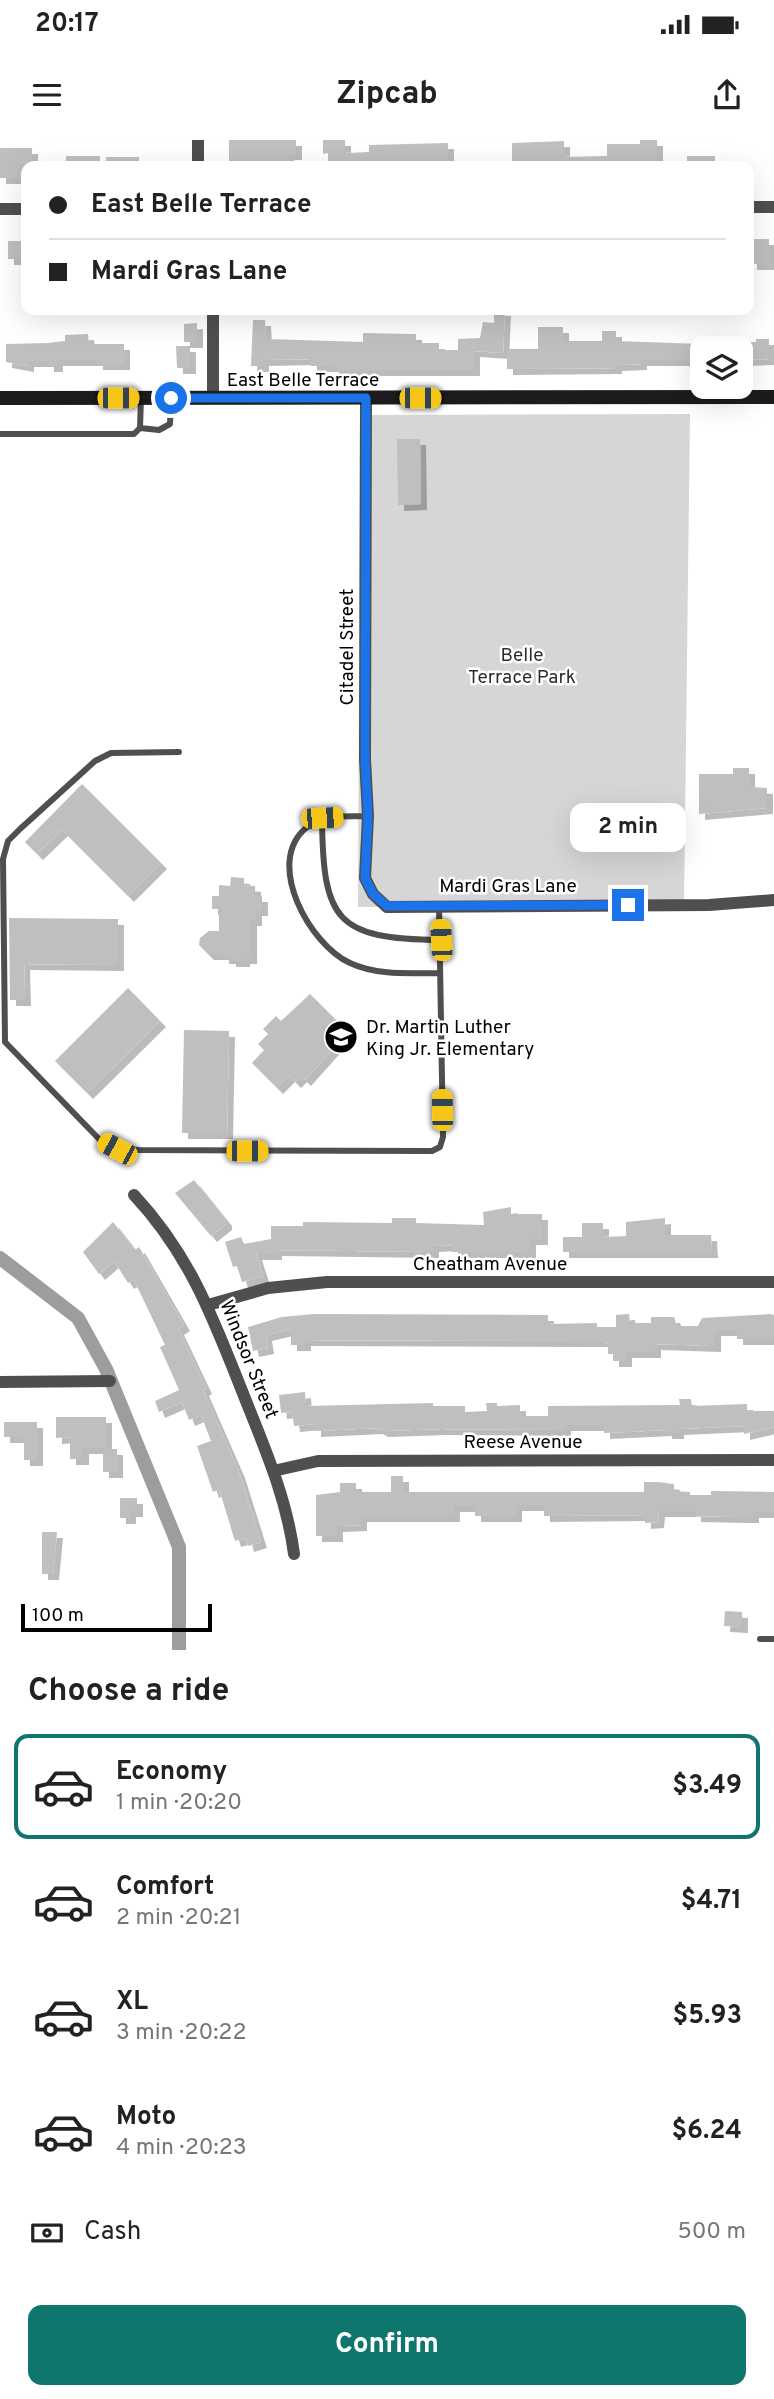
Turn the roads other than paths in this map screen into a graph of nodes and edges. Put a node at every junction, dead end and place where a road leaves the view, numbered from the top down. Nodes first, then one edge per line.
1 (198, 140) edge
2 (198, 161) edge
3 (754, 207) edge
4 (774, 207) edge
5 (0, 209) edge
6 (21, 209) edge
7 (214, 315) edge
8 (774, 397) edge
9 (0, 398) edge
10 (141, 398) junction
11 (171, 398) junction
12 (213, 398) junction
13 (366, 398) junction
14 (140, 428) junction
15 (0, 435) edge
16 (179, 752) dead end
17 (368, 816) junction
18 (322, 818) junction
19 (373, 894) joint
20 (774, 900) edge
21 (439, 904) junction
22 (441, 940) junction
23 (440, 973) junction
24 (134, 1195) dead end
25 (774, 1282) edge
26 (208, 1305) junction
27 (110, 1381) dead end
28 (0, 1382) edge
29 (774, 1460) edge
30 (274, 1471) junction
31 (294, 1554) dead end
32 (760, 1639) dead end
33 (774, 1639) edge

1 - 2 street
3 - 4 street
5 - 6 street
7 - 12 street
8 - 13 street, East Belle Terrace
9 - 10 street, East Belle Terrace
10 - 11 street, East Belle Terrace
10 - 14 lane
11 - 12 street, East Belle Terrace
11 - 14 lane
12 - 13 street, East Belle Terrace
13 - 17 street, Citadel Street
14 - 15 lane
16 - 23 lane
17 - 18 lane
17 - 19 street, Citadel Street
18 - 22 lane
18 - 23 lane
19 - 21 street, Mardi Gras Lane
20 - 21 street, Mardi Gras Lane
21 - 22 lane
22 - 23 lane
24 - 26 street, Windsor Street
25 - 26 street, Cheatham Avenue
26 - 30 street, Windsor Street
27 - 28 street
29 - 30 street, Reese Avenue
30 - 31 street, Windsor Street
32 - 33 lane

